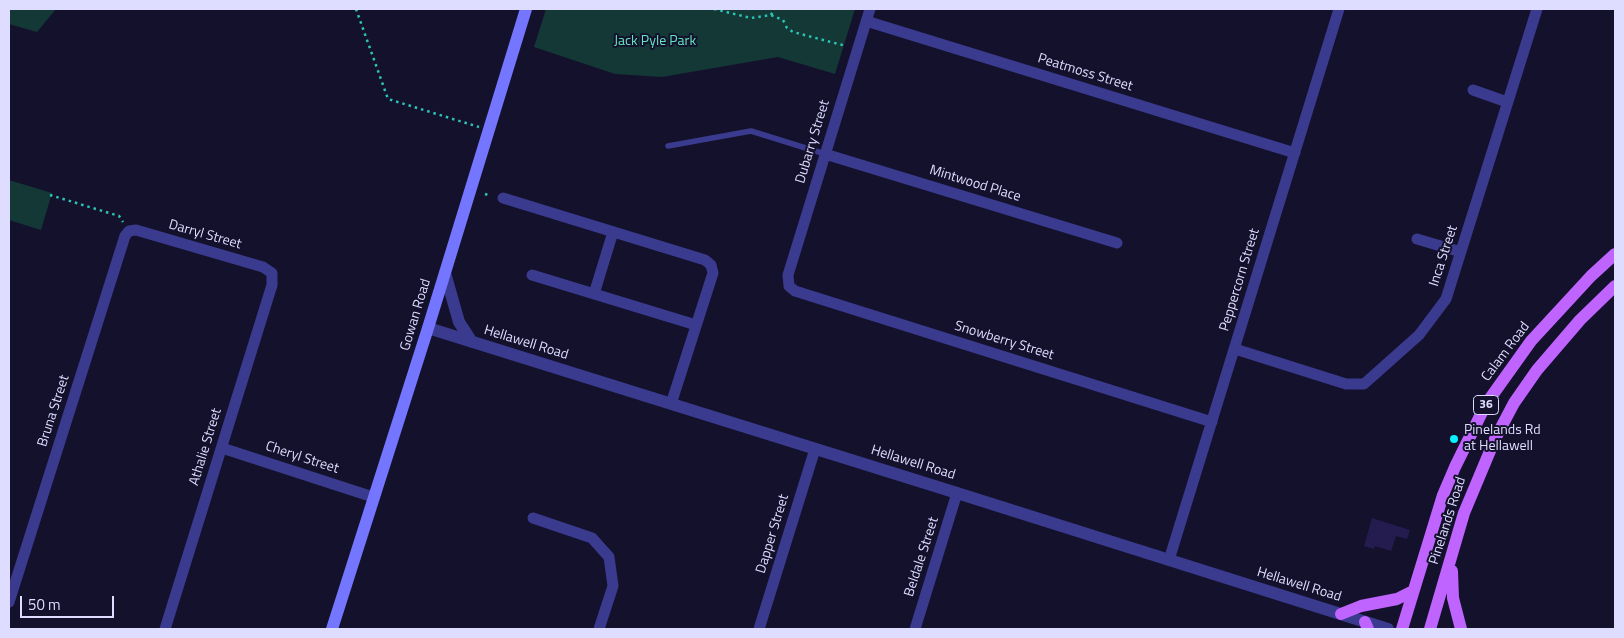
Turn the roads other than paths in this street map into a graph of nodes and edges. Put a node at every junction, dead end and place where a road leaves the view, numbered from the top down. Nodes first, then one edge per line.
1 (526, 9) edge
2 (870, 9) edge
3 (1339, 9) edge
4 (1537, 9) edge
5 (866, 20) junction
6 (1473, 90) dead end
7 (1507, 102) junction
8 (668, 146) dead end
9 (1295, 153) junction
10 (825, 154) junction
11 (503, 198) dead end
12 (129, 231) joint
13 (613, 232) junction
14 (1417, 238) dead end
15 (1117, 243) dead end
16 (1461, 252) junction
17 (1615, 254) edge
18 (272, 273) joint
19 (444, 273) junction
20 (532, 275) dead end
21 (789, 286) joint
22 (1615, 286) edge
23 (594, 294) junction
24 (696, 325) junction
25 (428, 328) junction
26 (472, 342) junction
27 (1235, 349) junction
28 (671, 404) junction
29 (1212, 422) junction
30 (222, 448) junction
31 (815, 449) junction
32 (957, 493) junction
33 (373, 497) junction
34 (533, 518) dead end
35 (1454, 551) junction
36 (1169, 560) junction
37 (1413, 591) junction
38 (9, 602) edge
39 (1341, 614) junction
40 (1366, 626) edge
41 (165, 629) edge
42 (332, 629) edge
43 (599, 629) edge
44 (759, 629) edge
45 (914, 629) edge
46 (1388, 629) edge
47 (1402, 629) edge
48 (1430, 629) edge
49 (1461, 629) edge

1 - 19 main road, Gowan Road
2 - 5 street, Dubarry Street
3 - 9 street, Peppercorn Street
4 - 7 street, Inca Street
5 - 9 street, Peatmoss Street
5 - 10 street, Dubarry Street
6 - 7 street
7 - 16 street, Inca Street
8 - 10 lane
9 - 27 street, Peppercorn Street
10 - 15 street, Mintwood Place
10 - 21 street, Dubarry Street
11 - 13 street
12 - 18 street, Darryl Street
12 - 38 street, Bruna Street
13 - 23 street
13 - 24 street
14 - 16 street
16 - 27 street, Inca Street
17 - 37 main road, Calam Road / 36
18 - 30 street, Athalie Street
19 - 25 main road, Gowan Road
19 - 26 street
20 - 23 street
21 - 29 street, Snowberry Street
22 - 35 main road, Pinelands Road / 36
23 - 24 street
24 - 28 street
25 - 26 street, Hellawell Road
25 - 33 main road, Gowan Road
26 - 28 street, Hellawell Road
27 - 29 street, Peppercorn Street
28 - 31 street, Hellawell Road
29 - 36 street, Peppercorn Street
30 - 33 street, Cheryl Street
30 - 41 street, Athalie Street
31 - 32 street, Hellawell Road
31 - 44 street, Dapper Street
32 - 36 street, Hellawell Road
32 - 45 street, Beldale Street
33 - 42 main road, Gowan Road
34 - 43 street
35 - 48 main road, Pinelands Road / 36
35 - 49 main road
36 - 39 street, Hellawell Road
37 - 39 main road
37 - 47 main road, Calam Road / 36
39 - 40 street, Hellawell Road
40 - 46 street, Hellawell Road

